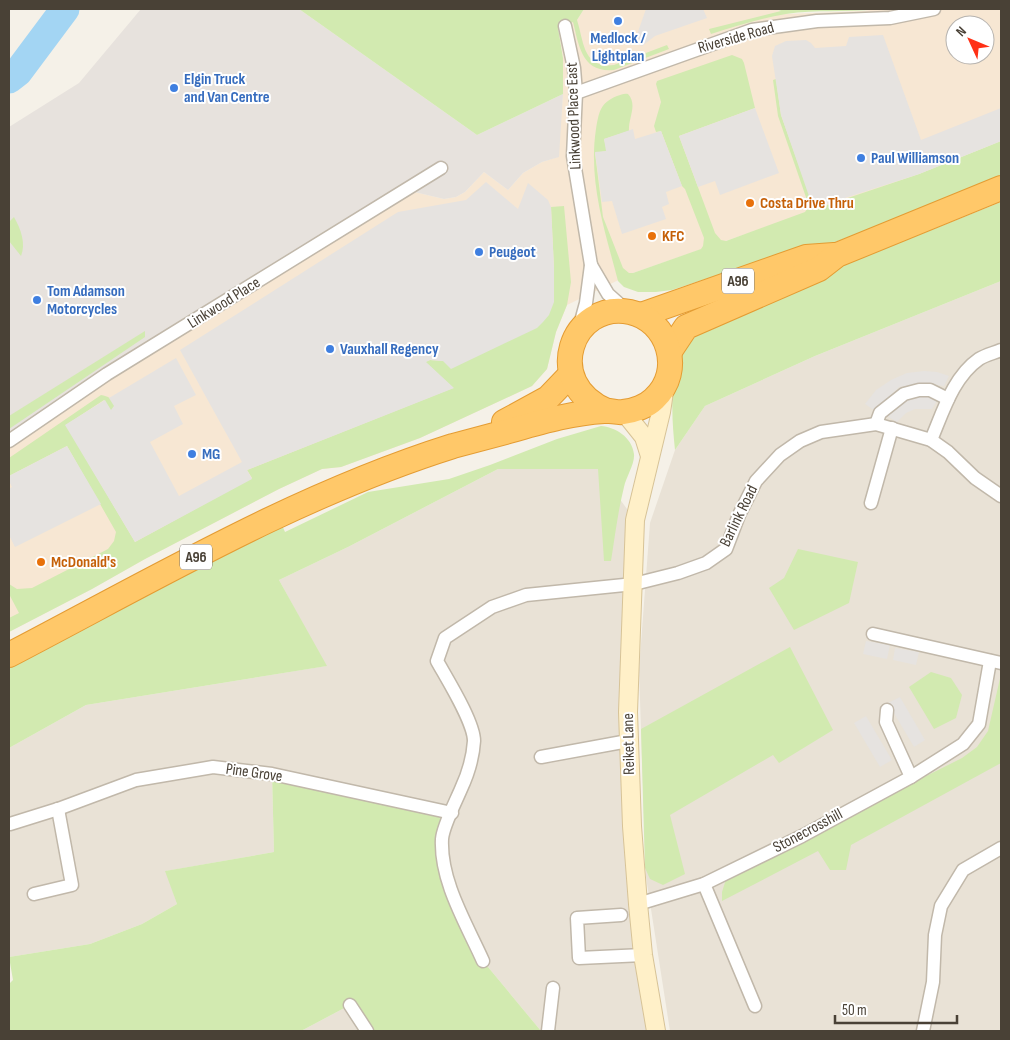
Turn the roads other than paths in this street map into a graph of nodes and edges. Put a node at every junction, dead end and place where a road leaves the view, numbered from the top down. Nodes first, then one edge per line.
1 (934, 9) edge
2 (565, 26) dead end
3 (576, 94) junction
4 (441, 168) dead end
5 (1001, 188) edge
6 (838, 255) junction
7 (591, 265) junction
8 (634, 313) junction
9 (578, 333) junction
10 (1001, 350) edge
11 (670, 352) junction
12 (571, 374) junction
13 (665, 385) junction
14 (948, 399) junction
15 (615, 411) junction
16 (876, 424) junction
17 (892, 428) junction
18 (931, 440) junction
19 (9, 441) edge
20 (453, 446) junction
21 (650, 456) junction
22 (1001, 496) edge
23 (871, 503) dead end
24 (634, 584) junction
25 (873, 634) dead end
26 (9, 655) edge
27 (996, 662) edge
28 (887, 710) dead end
29 (628, 741) junction
30 (541, 757) dead end
31 (910, 777) junction
32 (58, 809) junction
33 (452, 813) junction
34 (10, 824) dead end
35 (1001, 848) edge
36 (704, 884) junction
37 (34, 894) dead end
38 (638, 904) junction
39 (622, 915) dead end
40 (643, 955) junction
41 (483, 961) dead end
42 (553, 988) dead end
43 (350, 1005) dead end
44 (755, 1006) dead end
45 (367, 1031) edge
46 (548, 1031) edge
47 (656, 1031) edge
48 (922, 1031) edge

1 - 3 street, Riverside Road
2 - 3 street, Linkwood Place East
3 - 7 street, Linkwood Place East
4 - 19 street, Linkwood Place
5 - 6 highway, A96
6 - 8 highway, A96
6 - 11 highway, A96
7 - 8 street, Linkwood Place East
7 - 9 street, Linkwood Place East
8 - 9 highway, A96
8 - 11 highway
9 - 12 highway, A96
10 - 14 street
11 - 13 highway, A96
12 - 15 highway, A96
12 - 20 highway, A96
13 - 15 highway, A96
13 - 21 street, Reiket Lane
14 - 16 street
14 - 18 street
15 - 20 highway, A96
15 - 21 street
16 - 17 street, Barlink Road
16 - 24 street, Barlink Road
17 - 18 street, Barlink Road
17 - 23 street
18 - 22 street, Barlink Road
20 - 26 highway, A96
21 - 24 street, Reiket Lane
24 - 29 street, Reiket Lane
24 - 33 street
25 - 27 street, Stonecrosshill
27 - 31 street, Stonecrosshill
28 - 31 street
29 - 30 street
29 - 38 street, Reiket Lane
31 - 36 street, Stonecrosshill
32 - 33 street, Pine Grove
32 - 34 street, Pine Grove
32 - 37 street
33 - 41 street
35 - 48 street
36 - 38 street, Stonecrosshill
36 - 44 street
38 - 40 street, Reiket Lane
39 - 40 street
40 - 47 street, Reiket Lane
42 - 46 street
43 - 45 street

